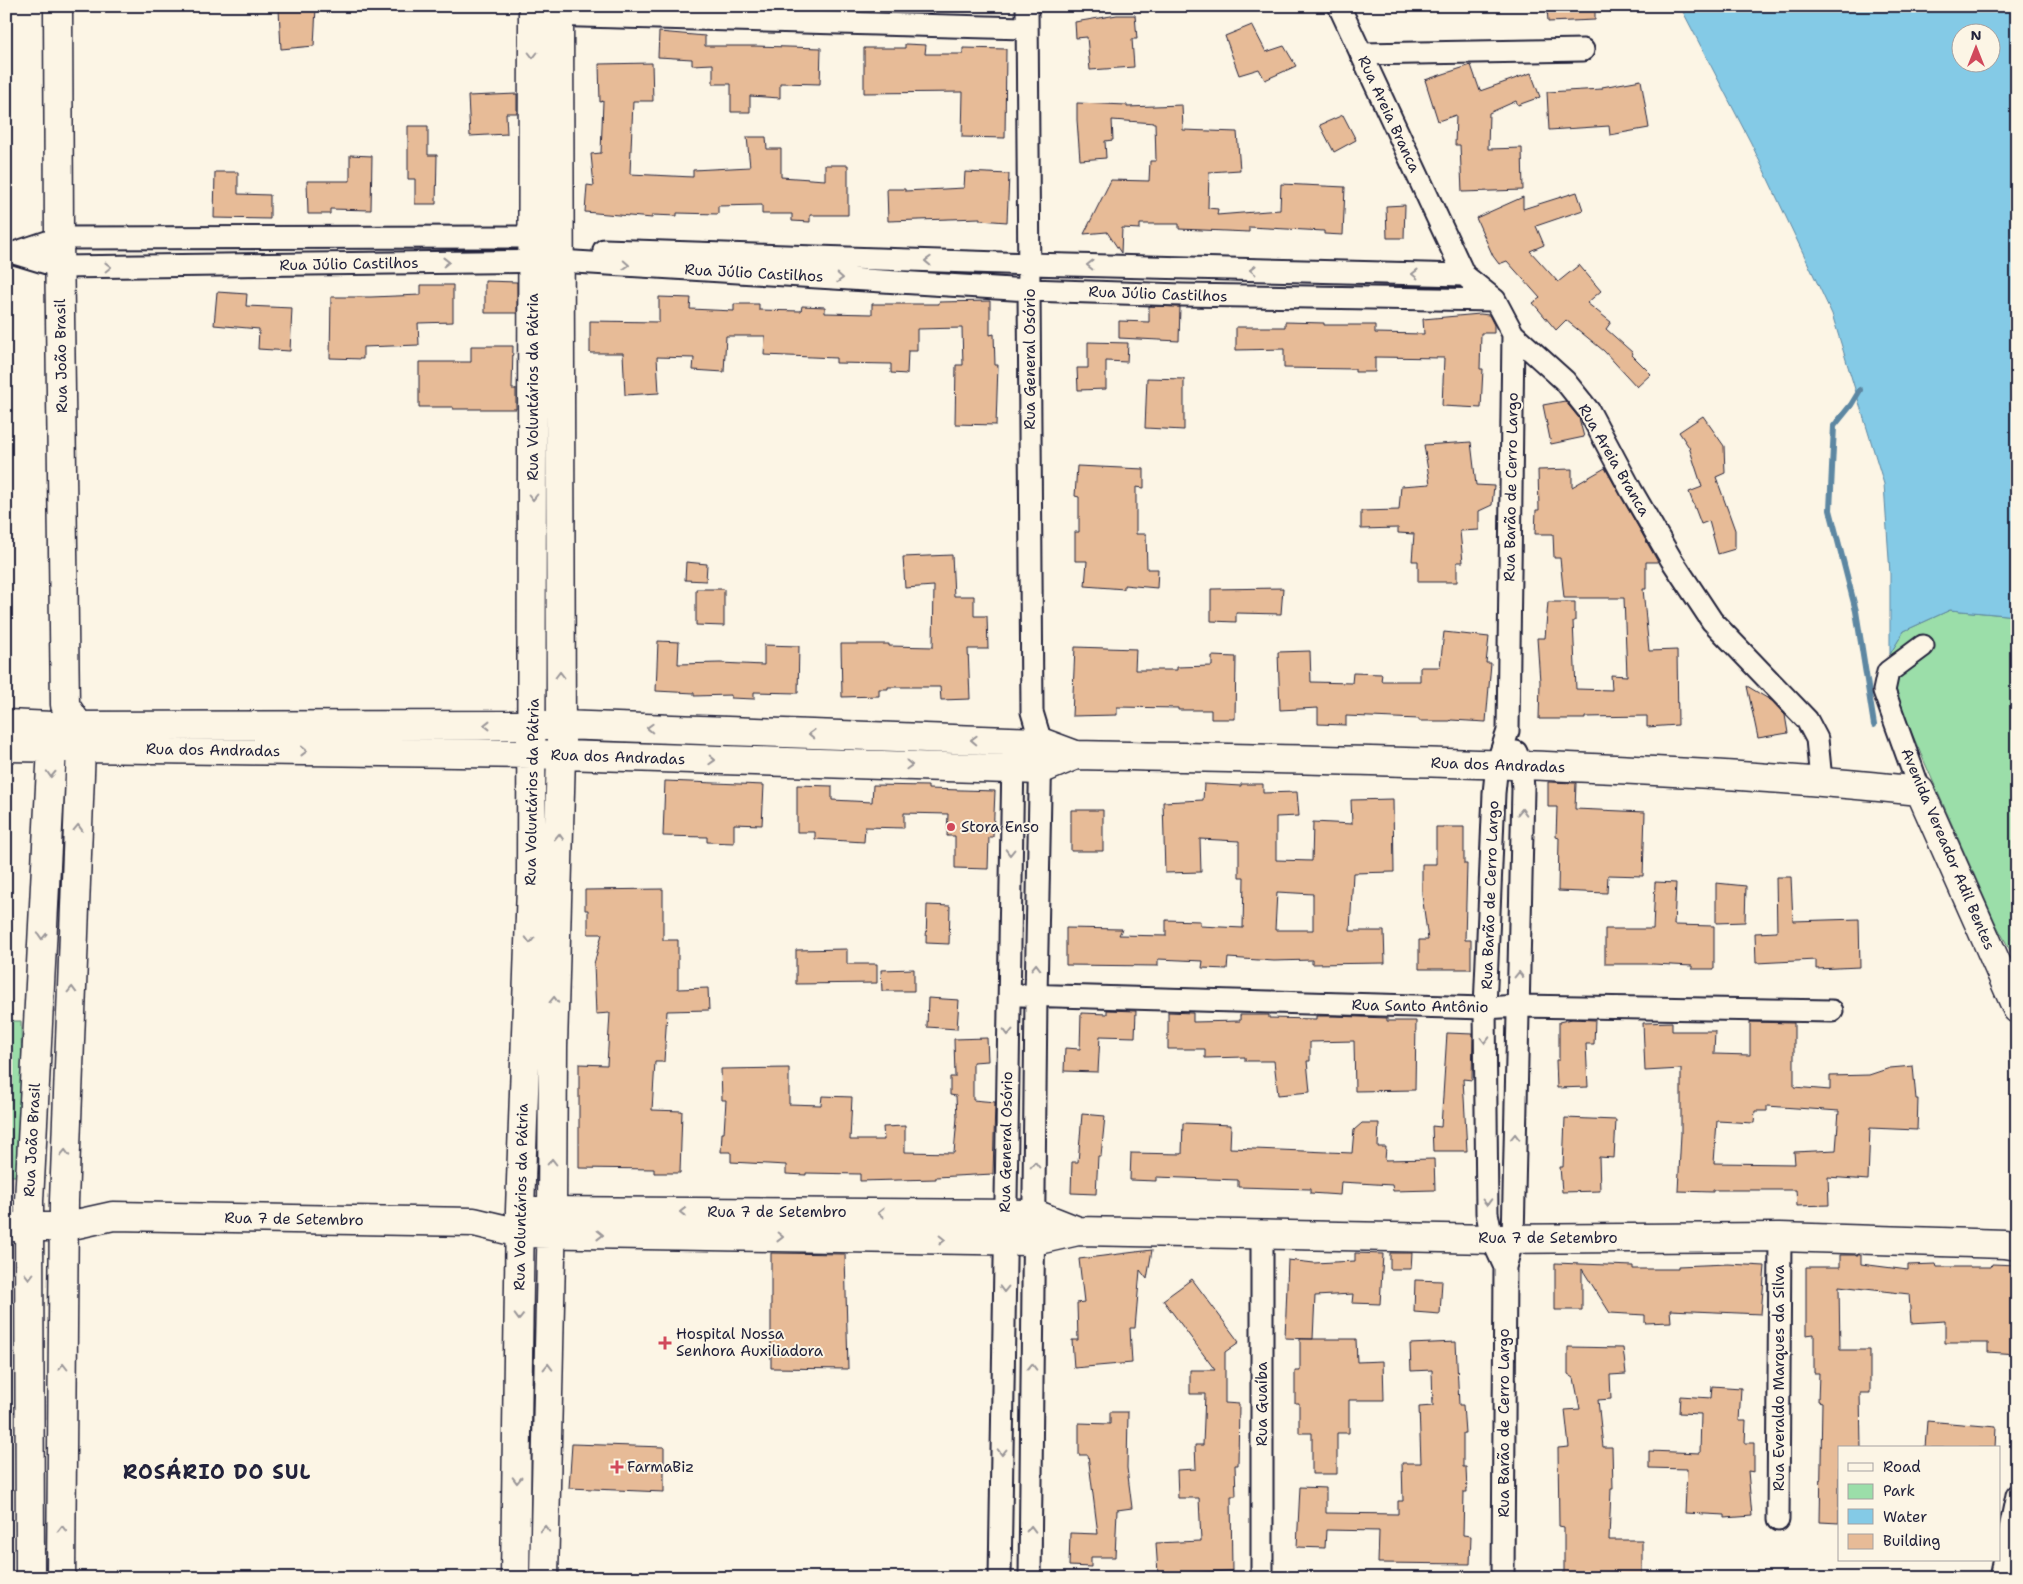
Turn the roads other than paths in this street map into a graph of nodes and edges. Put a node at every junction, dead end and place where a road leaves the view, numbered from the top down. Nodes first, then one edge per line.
1 (58, 6) edge
2 (1027, 6) edge
3 (1339, 6) edge
4 (546, 11) edge
5 (1026, 28) junction
6 (1583, 50) dead end
7 (1360, 54) junction
8 (59, 238) junction
9 (546, 252) junction
10 (10, 253) edge
11 (1030, 264) junction
12 (60, 267) junction
13 (1182, 268) junction
14 (1464, 275) junction
15 (1030, 290) junction
16 (1182, 296) junction
17 (1495, 300) junction
18 (1513, 334) junction
19 (546, 438) junction
20 (533, 612) junction
21 (560, 612) junction
22 (1922, 646) dead end
23 (1032, 712) junction
24 (6, 724) edge
25 (394, 725) junction
26 (533, 725) junction
27 (561, 725) junction
28 (66, 730) junction
29 (867, 736) junction
30 (234, 738) junction
31 (1014, 742) junction
32 (1041, 742) junction
33 (6, 747) edge
34 (396, 752) junction
35 (531, 754) junction
36 (561, 755) junction
37 (1076, 755) junction
38 (868, 764) junction
39 (1509, 764) junction
40 (1012, 769) junction
41 (1040, 770) junction
42 (1821, 780) junction
43 (1920, 790) junction
44 (544, 910) junction
45 (1008, 994) junction
46 (1036, 996) junction
47 (1518, 1006) junction
48 (1485, 1008) junction
49 (2017, 1009) edge
50 (1832, 1011) dead end
51 (526, 1047) junction
52 (553, 1047) junction
53 (18, 1214) edge
54 (64, 1214) junction
55 (1004, 1214) junction
56 (1035, 1214) junction
57 (520, 1222) junction
58 (552, 1222) junction
59 (752, 1224) junction
60 (1078, 1231) junction
61 (1262, 1234) junction
62 (1780, 1237) junction
63 (1503, 1239) junction
64 (1004, 1240) junction
65 (1034, 1241) junction
66 (2017, 1246) edge
67 (62, 1453) junction
68 (29, 1455) junction
69 (2017, 1495) edge
70 (1778, 1520) dead end
71 (1262, 1575) dead end
72 (30, 1578) edge
73 (61, 1578) edge
74 (515, 1578) edge
75 (544, 1578) edge
76 (1000, 1578) edge
77 (1030, 1578) edge
78 (1503, 1578) edge
79 (2000, 1578) edge

1 - 8 street, Rua João Brasil
2 - 5 street, Rua General Osório
3 - 7 street, Rua Areia Branca
4 - 5 street
4 - 9 street, Rua Voluntários da Pátria
5 - 11 street, Rua General Osório
6 - 7 street
7 - 14 street, Rua Areia Branca
8 - 9 street, Rua Júlio Castilhos
8 - 10 street, Rua Júlio Castilhos
8 - 12 street, Rua João Brasil
11 -> 9 street, Rua Júlio Castilhos
12 -> 9 street, Rua Júlio Castilhos
9 -> 15 street, Rua Júlio Castilhos
9 - 19 street, Rua Voluntários da Pátria
10 - 12 street, Rua Júlio Castilhos
13 -> 11 street, Rua Júlio Castilhos
11 - 15 street, Rua General Osório
12 - 28 street, Rua João Brasil
14 -> 13 street, Rua Júlio Castilhos
13 - 16 street
14 - 17 street, Rua Areia Branca
15 - 16 street, Rua Júlio Castilhos
15 - 23 street, Rua General Osório
16 - 17 street, Rua Júlio Castilhos
17 - 18 street, Rua Areia Branca
18 - 39 street, Rua Barão de Cerro Largo
18 - 42 street, Rua Areia Branca
19 -> 20 street, Rua Voluntários da Pátria
19 - 21 street, Rua Voluntários da Pátria
20 - 21 street
20 - 26 street, Rua Voluntários da Pátria
27 -> 21 street, Rua Voluntários da Pátria
22 - 43 street, Avenida Vereador Adil Bentes
23 - 31 street, Rua General Osório
23 - 32 street, Rua General Osório
24 - 28 street, Rua dos Andradas
26 -> 25 street, Rua dos Andradas
25 - 30 street, Rua dos Andradas
25 - 34 street
26 - 27 street, Rua dos Andradas
26 - 35 street, Rua Voluntários da Pátria
29 -> 27 street, Rua dos Andradas
27 - 36 street, Rua Voluntários da Pátria
28 - 30 street, Rua dos Andradas
28 - 33 street, Rua dos Andradas
28 -> 53 street, Rua João Brasil
54 -> 28 street, Rua João Brasil
31 -> 29 street, Rua dos Andradas
29 - 38 street
30 -> 34 street, Rua dos Andradas
31 - 32 street, Rua dos Andradas
31 - 40 street, Rua General Osório
32 - 37 street, Rua dos Andradas
32 - 41 street, Rua General Osório
34 - 35 street, Rua dos Andradas
35 - 36 street, Rua dos Andradas
35 - 44 street, Rua Voluntários da Pátria
36 -> 38 street, Rua dos Andradas
44 -> 36 street, Rua Voluntários da Pátria
37 - 39 street, Rua dos Andradas
37 - 41 street, Rua dos Andradas
38 -> 40 street, Rua dos Andradas
39 - 42 street, Rua dos Andradas
47 -> 39 street, Rua Barão de Cerro Largo
39 - 48 street, Rua Barão de Cerro Largo
40 - 41 street, Rua dos Andradas
40 -> 45 street, Rua General Osório
46 -> 41 street, Rua General Osório
42 - 43 street, Rua dos Andradas
43 - 49 street, Avenida Vereador Adil Bentes
44 -> 51 street, Rua Voluntários da Pátria
52 -> 44 street, Rua Voluntários da Pátria
45 - 46 street, Rua Santo Antônio
45 -> 55 street, Rua General Osório
46 - 48 street, Rua Santo Antônio
56 -> 46 street, Rua General Osório
47 - 48 street, Rua Santo Antônio
47 - 50 street, Rua Santo Antônio
63 -> 47 street, Rua Barão de Cerro Largo
48 -> 63 street, Rua Barão de Cerro Largo
51 - 52 street
51 - 57 street, Rua Voluntários da Pátria
58 -> 52 street, Rua Voluntários da Pátria
53 - 54 street, Rua 7 de Setembro
53 -> 68 street, Rua João Brasil
54 - 57 street, Rua 7 de Setembro
67 -> 54 street, Rua João Brasil
55 - 56 street, Rua 7 de Setembro
55 -> 59 street, Rua 7 de Setembro
55 - 64 street, Rua General Osório
56 - 60 street, Rua 7 de Setembro
56 - 65 street, Rua General Osório
57 - 58 street, Rua 7 de Setembro
57 -> 74 street, Rua Voluntários da Pátria
58 - 59 street, Rua 7 de Setembro
75 -> 58 street, Rua Voluntários da Pátria
59 -> 64 street, Rua 7 de Setembro
60 - 61 street, Rua 7 de Setembro
60 - 65 street, Rua 7 de Setembro
61 - 63 street, Rua 7 de Setembro
61 - 71 street, Rua Guaíba
62 - 63 street, Rua 7 de Setembro
62 - 66 street, Rua 7 de Setembro
62 - 70 street, Rua Everaldo Marques da Silva
63 - 78 street, Rua Barão de Cerro Largo
64 - 65 street, Rua 7 de Setembro
64 -> 76 street, Rua General Osório
77 -> 65 street, Rua General Osório
67 - 68 street
73 -> 67 street, Rua João Brasil
68 - 72 street, Rua João Brasil
69 - 79 street

